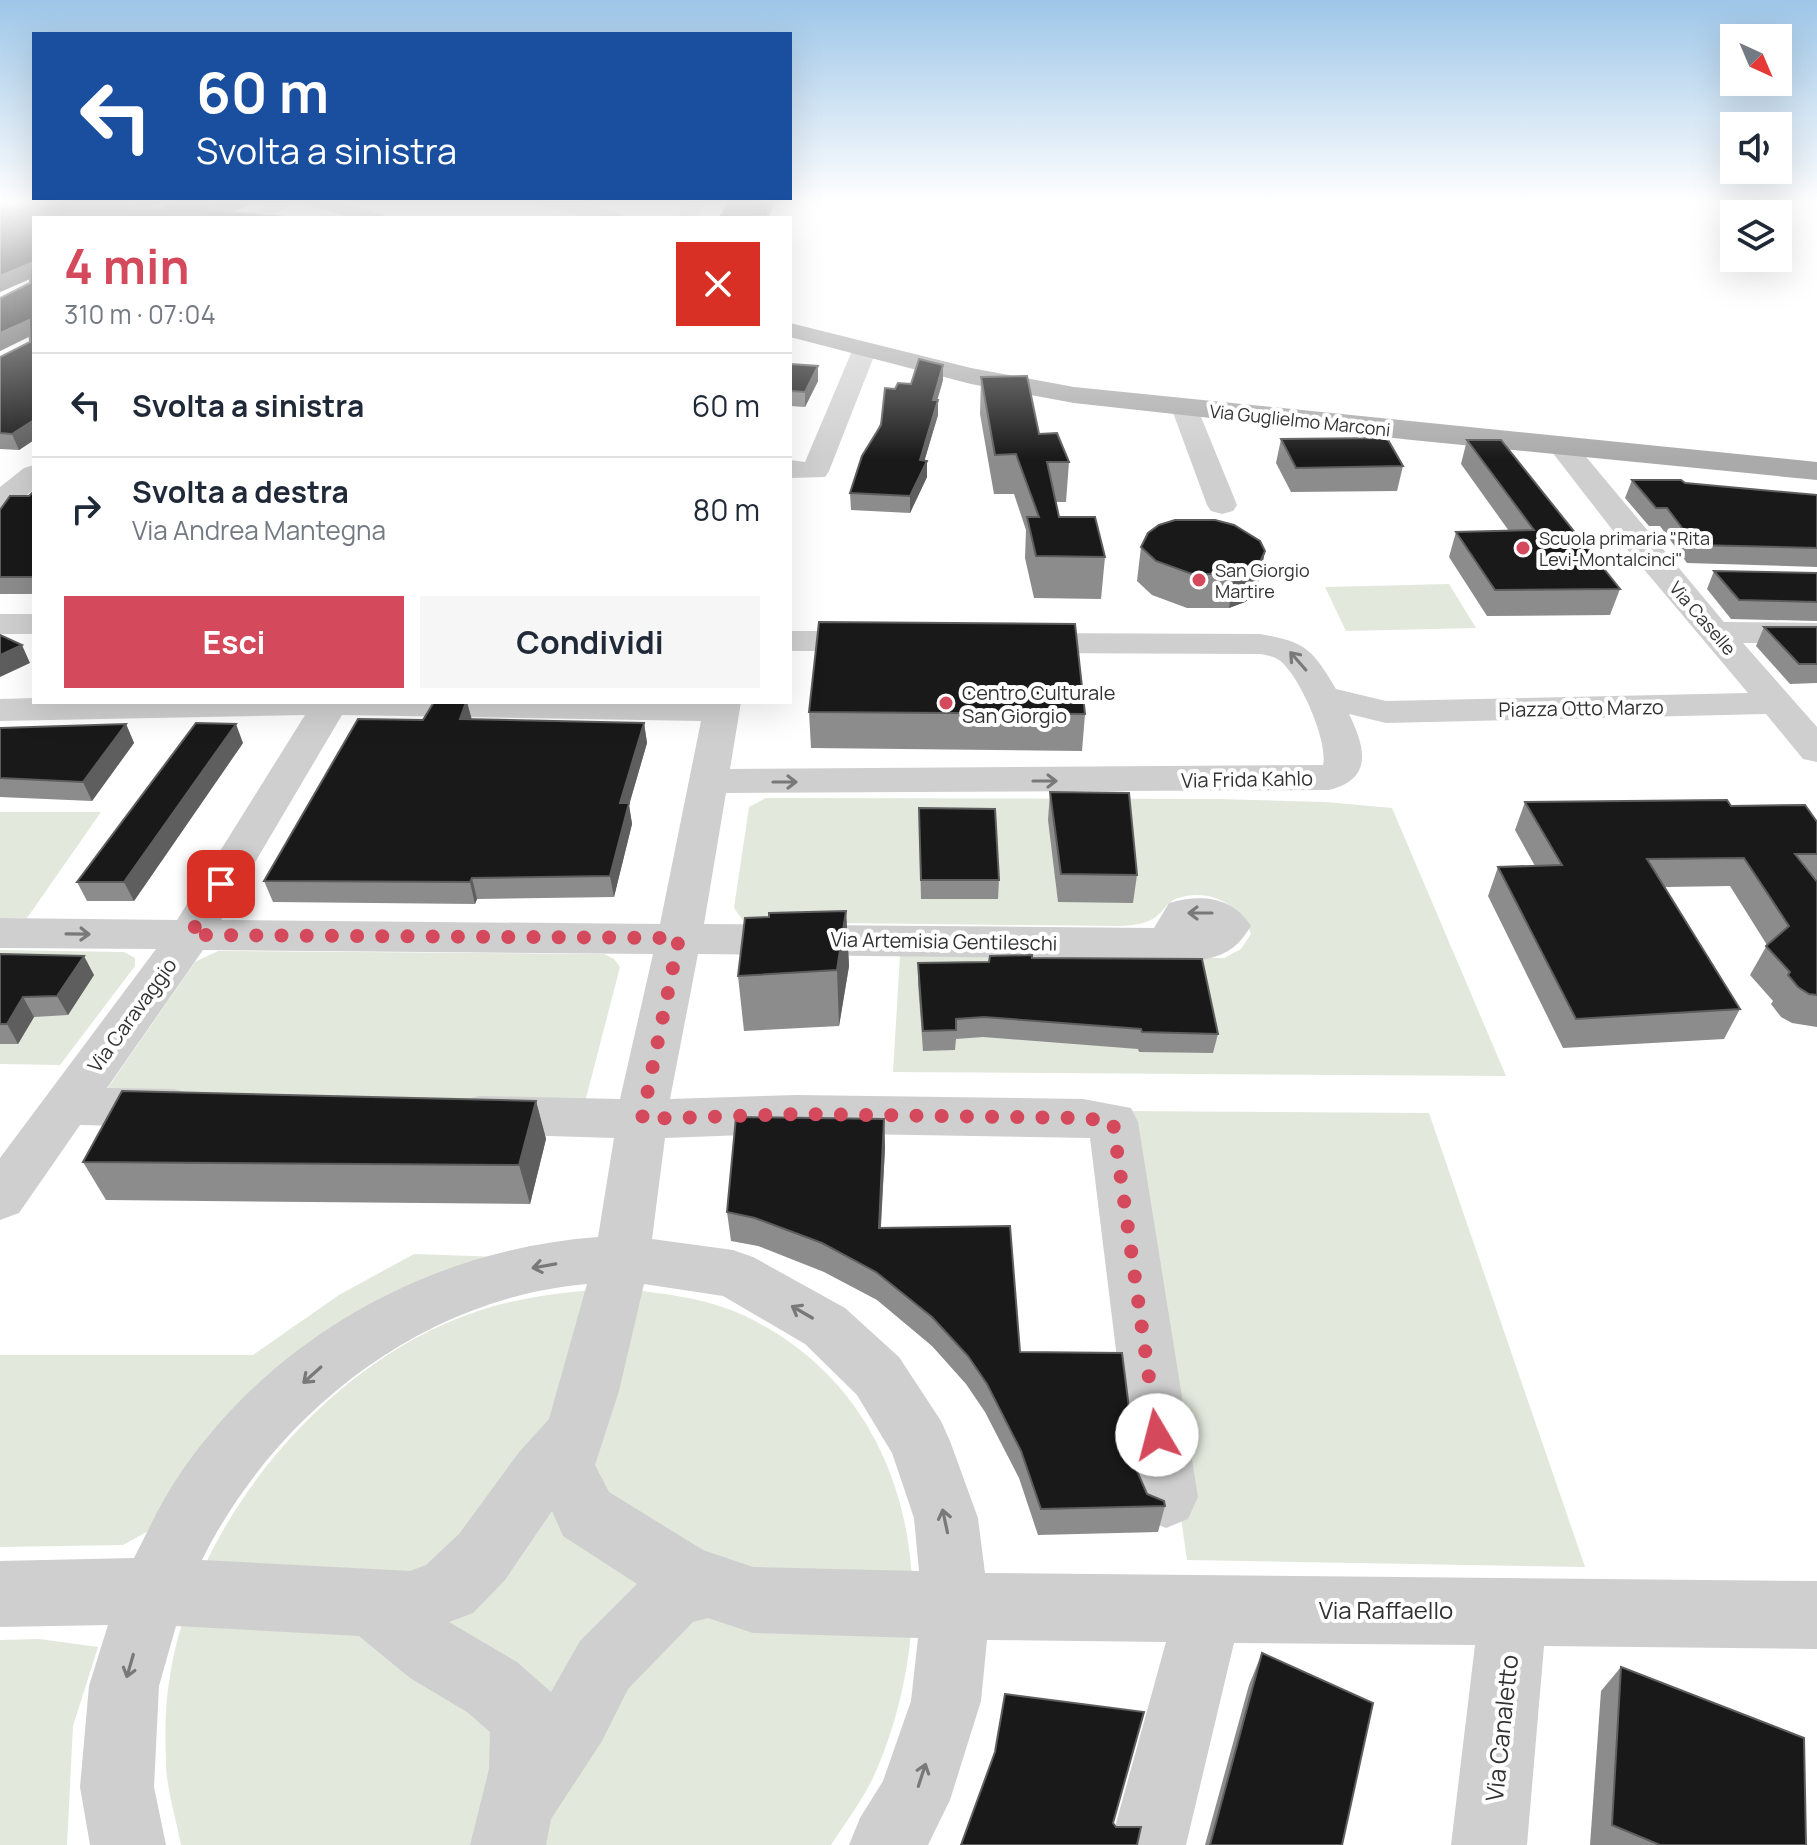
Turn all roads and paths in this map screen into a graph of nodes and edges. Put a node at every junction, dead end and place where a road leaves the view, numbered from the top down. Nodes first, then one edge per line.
1 (792, 331) edge
2 (864, 351) junction
3 (1184, 407) junction
4 (1562, 446) junction
5 (792, 469) edge
6 (1817, 471) edge
7 (32, 476) edge
8 (0, 502) edge
9 (1222, 505) dead end
10 (1667, 576) junction
11 (1712, 577) edge
12 (0, 624) edge
13 (32, 624) edge
14 (1716, 632) junction
15 (1817, 633) edge
16 (792, 641) edge
17 (901, 642) edge
18 (981, 642) edge
19 (1776, 703) junction
20 (285, 704) edge
21 (331, 704) edge
22 (462, 704) edge
23 (722, 706) edge
24 (0, 710) edge
25 (1329, 712) junction
26 (1817, 751) edge
27 (707, 781) junction
28 (0, 933) edge
29 (190, 935) junction
30 (679, 938) junction
31 (1168, 943) dead end
32 (66, 1106) junction
33 (218, 1109) edge
34 (436, 1114) edge
35 (642, 1119) junction
36 (0, 1198) edge
37 (622, 1258) junction
38 (573, 1437) junction
39 (1166, 1497) dead end
40 (709, 1585) junction
41 (152, 1591) junction
42 (0, 1594) edge
43 (371, 1602) junction
44 (956, 1606) junction
45 (1209, 1608) junction
46 (1513, 1610) junction
47 (1817, 1615) edge
48 (513, 1823) edge
49 (128, 1845) edge
50 (887, 1845) edge
51 (1148, 1845) edge
52 (1489, 1845) edge

1 - 2 main road, Via Guglielmo Marconi
2 - 3 main road, Via Guglielmo Marconi
2 - 5 street
3 - 4 main road, Via Guglielmo Marconi
3 - 9 street
4 - 6 main road, Via Guglielmo Marconi
4 - 10 street, Via Caselle
7 - 8 street
10 - 11 street
10 - 14 street, Via Caselle
12 - 13 street
14 - 15 street
14 - 19 street, Via Caselle
16 - 17 street
25 -> 18 street, Via Frida Kahlo
19 - 25 street, Piazza Otto Marzo
19 - 26 street, Via Caselle
20 - 24 street
21 - 29 street, Via Caravaggio
22 - 23 street
23 - 27 street
27 -> 25 street, Via Frida Kahlo
27 - 30 street
28 -> 29 street, Via Artemisia Gentileschi
29 - 30 street, Via Artemisia Gentileschi
29 - 32 street, Via Caravaggio
30 - 31 street, Via Artemisia Gentileschi
30 - 35 street
32 - 33 street
32 - 36 street, Via Caravaggio
34 - 35 street
35 - 37 street
35 - 39 street
37 - 38 street
37 -> 41 street
44 -> 37 street
38 - 40 street, Via Raffaello
38 - 43 street
40 - 44 street, Via Raffaello
40 - 48 street
41 - 42 street
41 - 43 street
41 -> 49 street
43 - 48 street
44 - 45 street, Via Raffaello
50 -> 44 street
45 - 46 street, Via Raffaello
45 - 51 street
46 - 47 street, Via Raffaello
46 - 52 street, Via Canaletto

